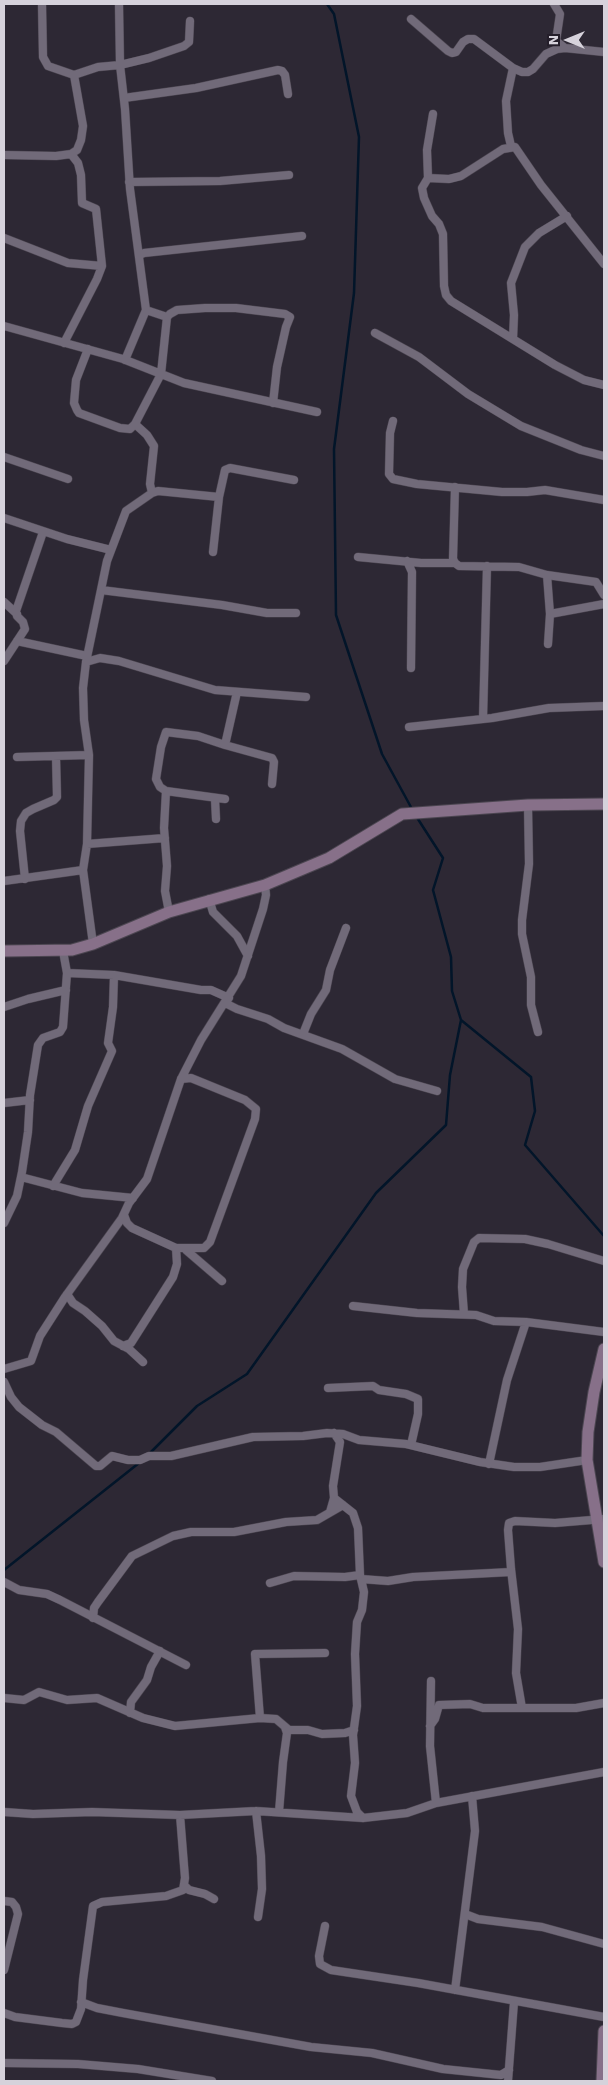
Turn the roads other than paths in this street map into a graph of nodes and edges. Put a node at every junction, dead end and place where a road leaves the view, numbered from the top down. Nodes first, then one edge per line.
1 (42, 4) edge
2 (119, 4) edge
3 (554, 4) edge
4 (411, 19) dead end
5 (190, 21) dead end
6 (565, 48) junction
7 (604, 52) edge
8 (120, 65) junction
9 (513, 68) junction
10 (74, 74) junction
11 (288, 94) dead end
12 (124, 98) junction
13 (433, 114) dead end
14 (511, 146) junction
15 (71, 154) junction
16 (4, 155) edge
17 (289, 175) dead end
18 (428, 178) junction
19 (129, 182) junction
20 (567, 216) junction
21 (302, 236) dead end
22 (4, 238) edge
23 (141, 253) junction
24 (604, 264) edge
25 (102, 266) junction
26 (146, 310) junction
27 (167, 317) junction
28 (4, 326) edge
29 (375, 333) dead end
30 (513, 339) junction
31 (64, 342) junction
32 (88, 349) junction
33 (125, 360) junction
34 (161, 374) junction
35 (604, 385) edge
36 (273, 403) junction
37 (317, 412) dead end
38 (393, 421) dead end
39 (135, 424) junction
40 (604, 456) edge
41 (4, 457) edge
42 (68, 479) dead end
43 (294, 480) dead end
44 (455, 486) junction
45 (152, 493) junction
46 (219, 496) junction
47 (604, 500) edge
48 (4, 518) edge
49 (43, 532) junction
50 (110, 550) junction
51 (213, 552) dead end
52 (358, 557) dead end
53 (407, 561) junction
54 (455, 563) junction
55 (487, 566) junction
56 (547, 575) junction
57 (101, 590) junction
58 (604, 595) edge
59 (4, 602) edge
60 (604, 604) edge
61 (296, 613) dead end
62 (16, 614) junction
63 (550, 614) junction
64 (17, 641) junction
65 (548, 644) dead end
66 (87, 656) junction
67 (100, 658) junction
68 (4, 662) edge
69 (411, 668) dead end
70 (237, 692) junction
71 (306, 697) dead end
72 (604, 706) edge
73 (483, 719) junction
74 (409, 727) dead end
75 (225, 745) junction
76 (89, 755) junction
77 (56, 756) junction
78 (17, 757) dead end
79 (272, 784) dead end
80 (166, 791) junction
81 (215, 799) junction
82 (225, 799) dead end
83 (604, 804) edge
84 (528, 805) junction
85 (216, 819) dead end
86 (165, 838) junction
87 (87, 844) junction
88 (83, 870) junction
89 (25, 879) junction
90 (4, 881) edge
91 (265, 885) junction
92 (209, 899) junction
93 (169, 912) junction
94 (346, 928) dead end
95 (93, 944) junction
96 (4, 951) edge
97 (62, 951) junction
98 (248, 956) junction
99 (67, 973) junction
100 (114, 975) junction
101 (66, 990) junction
102 (227, 1000) junction
103 (4, 1007) edge
104 (538, 1032) dead end
105 (303, 1034) junction
106 (186, 1069) junction
107 (191, 1078) junction
108 (181, 1079) junction
109 (437, 1091) dead end
110 (30, 1100) junction
111 (4, 1103) edge
112 (21, 1177) junction
113 (53, 1186) junction
114 (129, 1200) junction
115 (124, 1215) junction
116 (4, 1223) edge
117 (176, 1248) junction
118 (186, 1250) junction
119 (604, 1261) edge
120 (222, 1281) dead end
121 (67, 1294) junction
122 (353, 1306) dead end
123 (464, 1314) junction
124 (526, 1322) junction
125 (604, 1332) edge
126 (123, 1346) junction
127 (604, 1349) edge
128 (143, 1362) dead end
129 (4, 1369) edge
130 (4, 1382) edge
131 (328, 1388) dead end
132 (334, 1433) junction
133 (349, 1436) junction
134 (340, 1442) junction
135 (411, 1445) junction
136 (587, 1460) junction
137 (489, 1464) junction
138 (334, 1498) junction
139 (343, 1505) junction
140 (330, 1512) junction
141 (600, 1520) edge
142 (604, 1562) edge
143 (511, 1572) junction
144 (360, 1577) junction
145 (4, 1582) edge
146 (270, 1583) dead end
147 (93, 1618) junction
148 (160, 1651) junction
149 (325, 1653) dead end
150 (186, 1665) dead end
151 (431, 1681) dead end
152 (4, 1698) edge
153 (604, 1703) edge
154 (522, 1708) junction
155 (130, 1713) junction
156 (260, 1718) junction
157 (430, 1726) junction
158 (288, 1730) junction
159 (354, 1730) junction
160 (604, 1772) edge
161 (472, 1796) junction
162 (436, 1803) junction
163 (256, 1811) junction
164 (4, 1812) edge
165 (279, 1812) junction
166 (180, 1815) junction
167 (363, 1818) junction
168 (184, 1885) junction
169 (214, 1900) dead end
170 (4, 1901) edge
171 (465, 1914) junction
172 (258, 1917) dead end
173 (325, 1926) dead end
174 (604, 1944) edge
175 (4, 1970) edge
176 (456, 1990) junction
177 (81, 2002) junction
178 (514, 2002) junction
179 (4, 2013) edge
180 (604, 2017) edge
181 (604, 2035) edge
182 (4, 2063) edge
183 (506, 2079) edge
184 (212, 2081) edge
185 (602, 2081) edge

1 - 10 street
2 - 8 street
3 - 6 street
4 - 9 street
5 - 8 street
6 - 7 street
6 - 9 street
8 - 10 street
8 - 12 street
9 - 14 street
10 - 15 street
11 - 12 street
12 - 19 street
13 - 18 street
14 - 18 street
14 - 20 street
15 - 16 street
15 - 25 street
17 - 19 street
18 - 30 street
19 - 23 street
20 - 24 street
20 - 30 street
21 - 23 street
22 - 25 street
23 - 26 street
25 - 31 street
26 - 27 street
26 - 33 street
27 - 34 street
27 - 36 street
28 - 31 street
29 - 40 street
30 - 35 street
31 - 32 street
32 - 33 street
32 - 39 street
33 - 34 street
34 - 36 street
34 - 39 street
36 - 37 street
38 - 44 street
39 - 45 street
41 - 42 street
43 - 46 street
44 - 47 street
44 - 54 street
45 - 46 street
45 - 50 street
46 - 51 street
48 - 49 street
49 - 50 street
49 - 62 street
50 - 57 street
52 - 53 street
53 - 54 street
53 - 69 street
54 - 55 street
55 - 56 street
55 - 73 street
56 - 58 street
56 - 63 street
57 - 61 street
57 - 66 street
59 - 62 street
60 - 63 street
62 - 64 street
63 - 65 street
64 - 66 street
64 - 68 street
66 - 67 street
66 - 67 street
66 - 76 street
67 - 70 street
70 - 71 street
70 - 75 street
72 - 73 street
73 - 74 street
75 - 79 street
75 - 80 street
76 - 77 street
76 - 87 street
77 - 78 street
77 - 89 street
80 - 81 street
80 - 86 street
81 - 82 street
81 - 85 street
83 - 84 street
84 - 91 street
84 - 104 street
86 - 87 street
86 - 93 street
87 - 88 street
88 - 89 street
88 - 95 street
89 - 90 street
91 - 92 street
91 - 98 street
92 - 93 street
92 - 98 street
93 - 95 street
94 - 105 street
95 - 97 street
96 - 97 street
97 - 99 street
98 - 102 street
99 - 100 street
99 - 101 street
100 - 102 street
100 - 113 street
101 - 103 street
101 - 110 street
102 - 105 street
102 - 106 street
105 - 109 street
106 - 107 street
106 - 108 street
107 - 108 street
107 - 118 street
108 - 114 street
110 - 111 street
110 - 112 street
112 - 113 street
112 - 116 street
113 - 114 street
114 - 115 street
115 - 117 street
115 - 121 street
117 - 118 street
117 - 126 street
118 - 120 street
119 - 123 street
121 - 126 street
121 - 129 street
122 - 123 street
123 - 124 street
124 - 125 street
124 - 137 street
126 - 128 street
127 - 136 street
130 - 132 street
131 - 135 street
132 - 133 street
132 - 134 street
133 - 134 street
133 - 135 street
134 - 138 street
135 - 137 street
136 - 137 street
136 - 141 street
138 - 139 street
138 - 140 street
139 - 140 street
139 - 144 street
140 - 147 street
141 - 142 street
141 - 143 street
143 - 144 street
143 - 154 street
144 - 146 street
144 - 159 street
145 - 147 street
147 - 148 street
148 - 150 street
148 - 155 street
149 - 156 street
151 - 157 street
152 - 155 street
153 - 154 street
154 - 157 street
155 - 156 street
156 - 158 street
157 - 162 street
158 - 159 street
158 - 165 street
159 - 167 street
160 - 161 street
161 - 162 street
161 - 171 street
162 - 167 street
163 - 165 street
163 - 166 street
163 - 172 street
164 - 166 street
165 - 167 street
166 - 168 street
168 - 169 street
168 - 177 street
170 - 175 street
171 - 174 street
171 - 176 street
173 - 176 street
176 - 178 street
177 - 179 street
177 - 183 street
178 - 180 street
178 - 183 street
181 - 185 street
182 - 184 street

